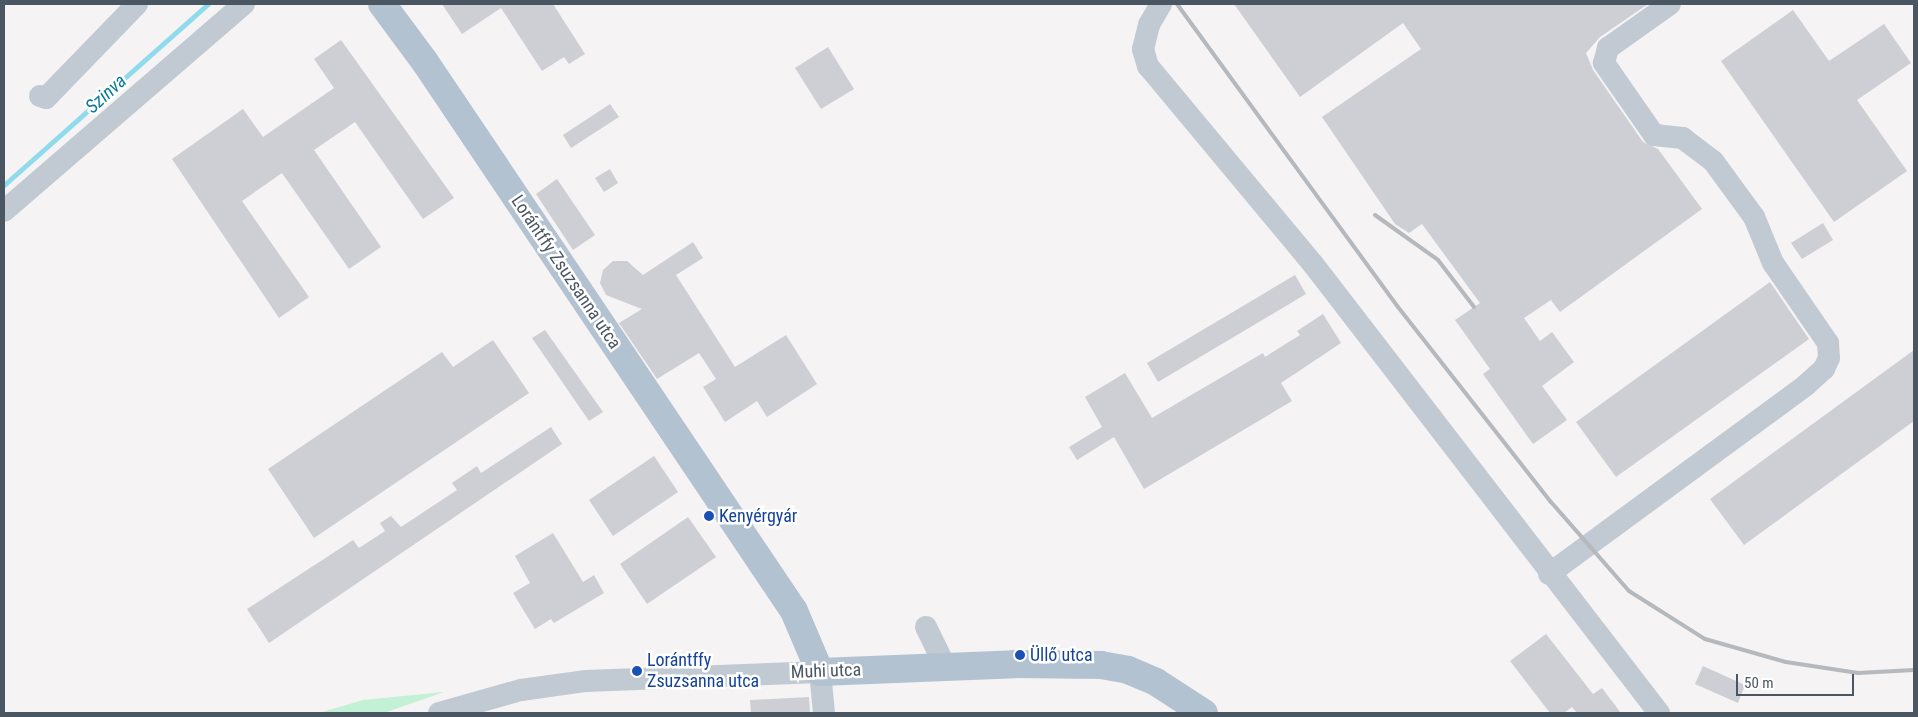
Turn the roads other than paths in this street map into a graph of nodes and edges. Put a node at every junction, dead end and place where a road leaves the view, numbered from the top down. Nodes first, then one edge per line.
1 (137, 4) edge
2 (244, 4) edge
3 (382, 4) edge
4 (1161, 4) edge
5 (1670, 4) edge
6 (40, 96) dead end
7 (4, 211) edge
8 (1549, 574) junction
9 (926, 627) dead end
10 (945, 666) junction
11 (820, 672) junction
12 (439, 713) edge
13 (824, 713) edge
14 (1204, 713) edge
15 (1659, 713) edge

1 - 6 street
2 - 7 street
3 - 11 main road, Lorántffy Zsuzsanna utca
4 - 8 street
5 - 8 street
8 - 15 street
9 - 10 street
10 - 11 main road, Muhi utca
10 - 14 main road, Muhi utca
11 - 12 street, Muhi utca
11 - 13 street

